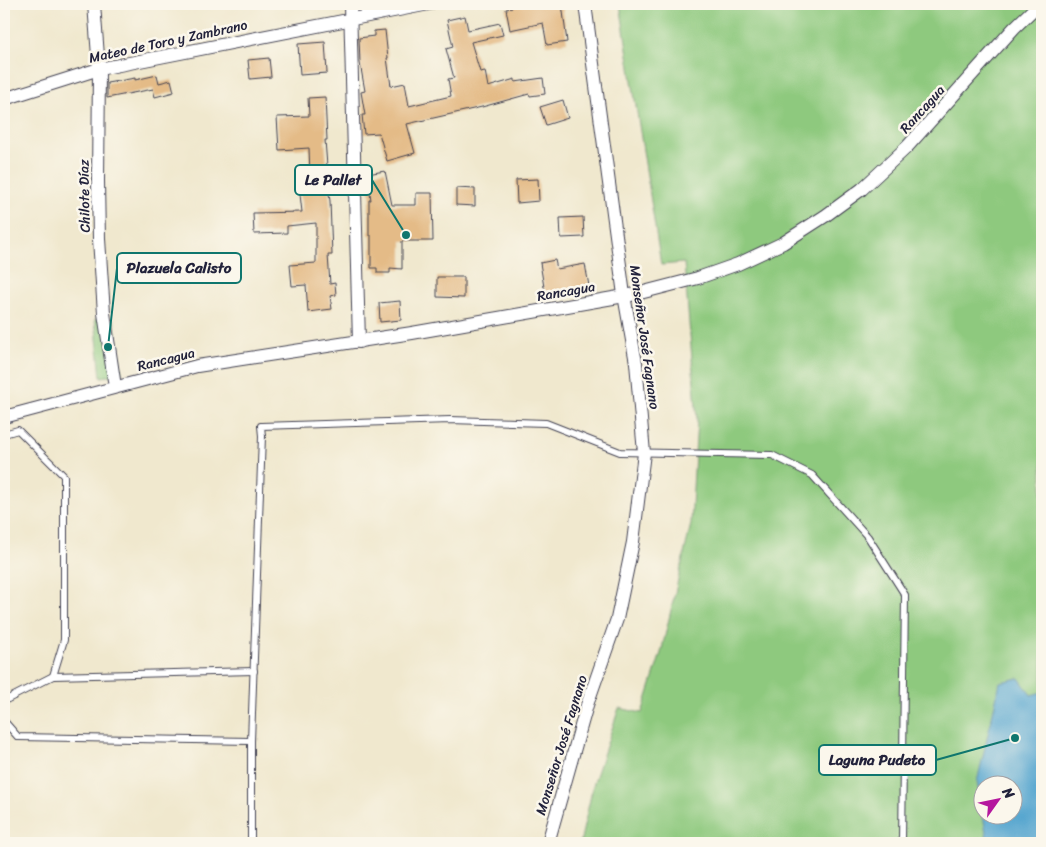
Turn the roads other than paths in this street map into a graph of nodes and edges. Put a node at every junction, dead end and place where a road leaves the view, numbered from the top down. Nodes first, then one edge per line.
1 (94, 4) edge
2 (350, 4) edge
3 (429, 4) edge
4 (584, 4) edge
5 (1039, 4) edge
6 (350, 19) junction
7 (99, 69) junction
8 (4, 99) edge
9 (624, 295) junction
10 (359, 342) junction
11 (115, 387) junction
12 (4, 417) edge
13 (4, 434) edge
14 (644, 452) junction
15 (254, 671) junction
16 (53, 676) junction
17 (4, 701) edge
18 (4, 721) edge
19 (251, 741) junction
20 (251, 843) edge
21 (548, 843) edge
22 (902, 843) edge

1 - 7 street, Chilote Díaz
2 - 6 street
3 - 6 street, Mateo de Toro y Zambrano
4 - 9 street, Monseñor José Fagnano
5 - 9 street, Rancagua
6 - 7 street, Mateo de Toro y Zambrano
6 - 10 street
7 - 8 street, Mateo de Toro y Zambrano
7 - 11 street, Chilote Díaz
9 - 10 street, Rancagua
9 - 14 street, Monseñor José Fagnano
10 - 11 street, Rancagua
11 - 12 street, Rancagua
13 - 16 lane
14 - 15 lane
14 - 21 street, Monseñor José Fagnano
14 - 22 lane
15 - 16 lane
15 - 19 lane
16 - 17 lane
18 - 19 lane
19 - 20 lane

